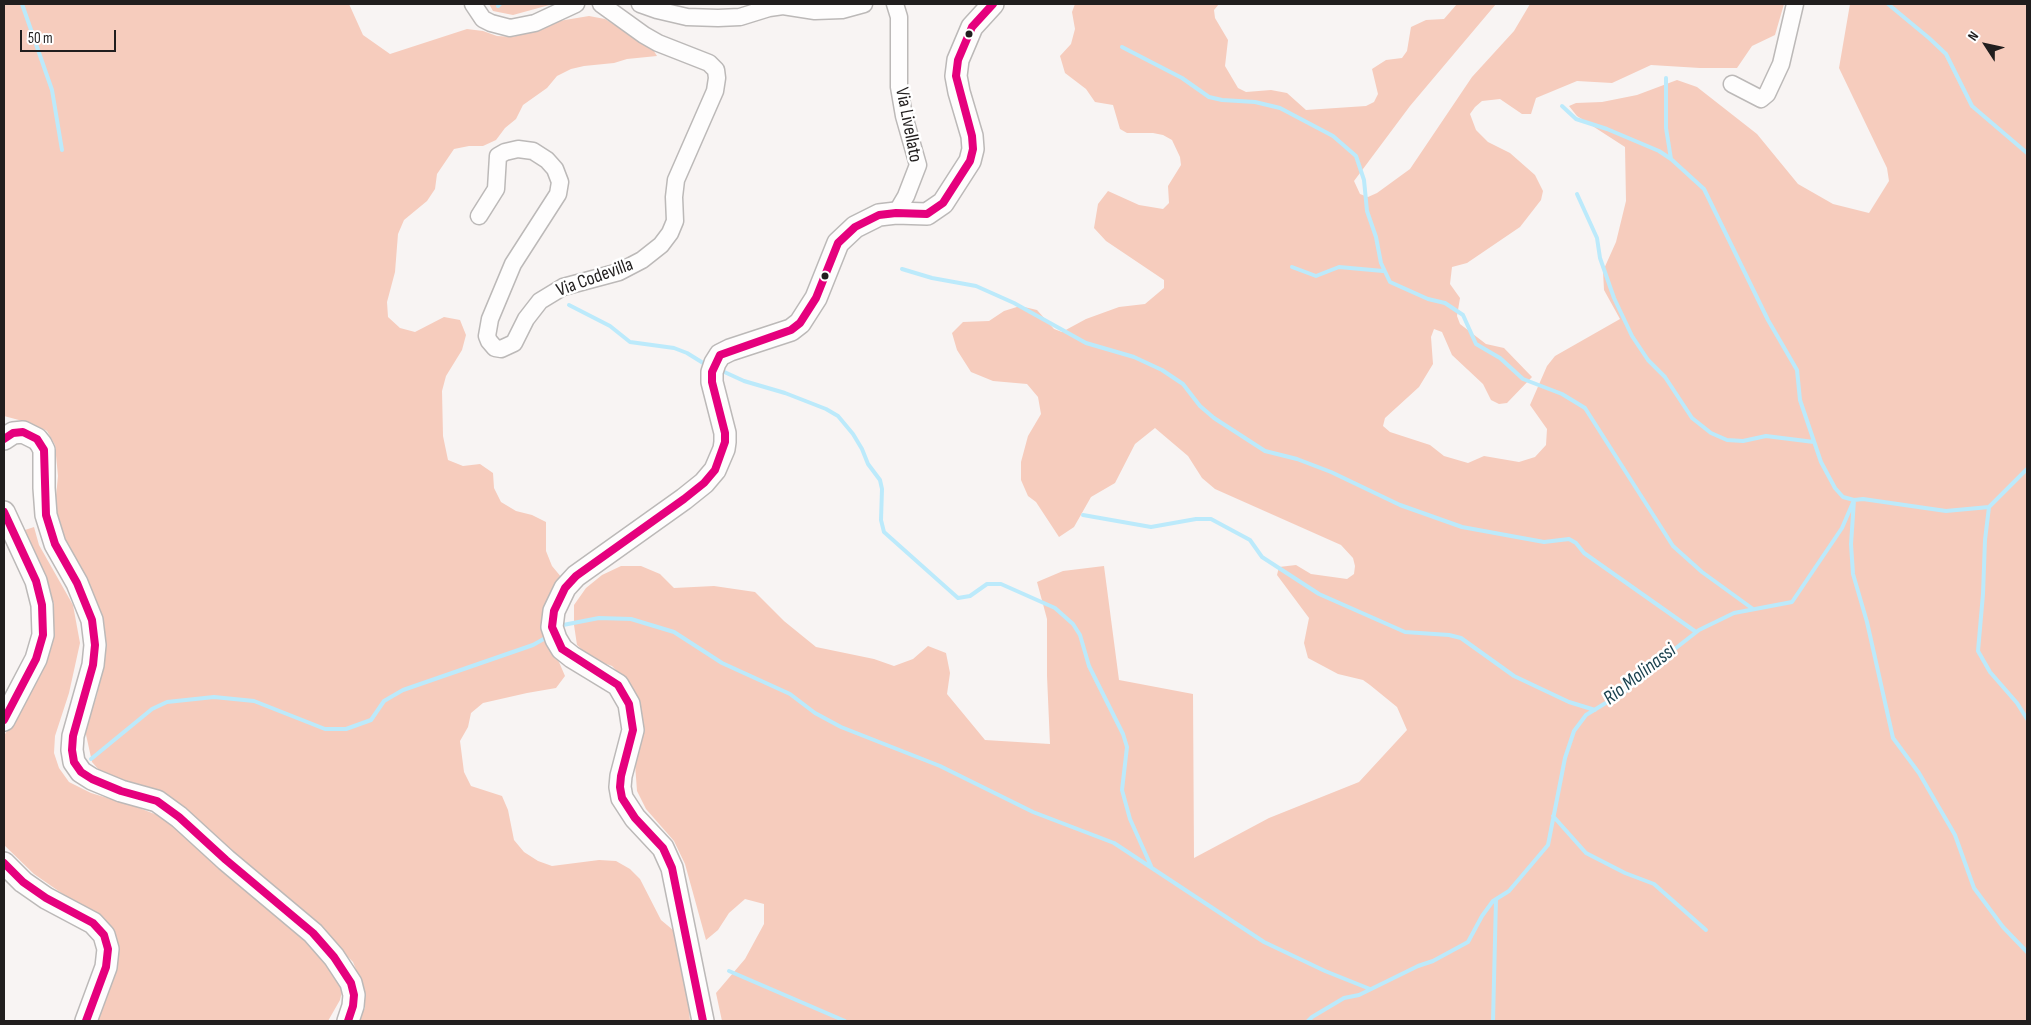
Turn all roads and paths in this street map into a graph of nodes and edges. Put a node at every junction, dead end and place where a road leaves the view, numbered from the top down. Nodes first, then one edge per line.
1 (474, 4) edge
2 (576, 4) edge
3 (600, 4) edge
4 (640, 4) edge
5 (864, 4) edge
6 (894, 4) edge
7 (993, 4) edge
8 (1794, 4) edge
9 (1732, 84) dead end
10 (896, 213) junction
11 (480, 216) dead end
12 (4, 438) edge
13 (4, 512) edge
14 (4, 720) edge
15 (4, 863) edge
16 (86, 1021) edge
17 (348, 1021) edge
18 (703, 1021) edge

1 - 2 street
3 - 11 street, Via Codevilla
4 - 5 street
6 - 10 street, Via Livellato
7 - 10 main road
8 - 9 street
10 - 18 main road
12 - 17 main road
13 - 14 main road
15 - 16 main road

